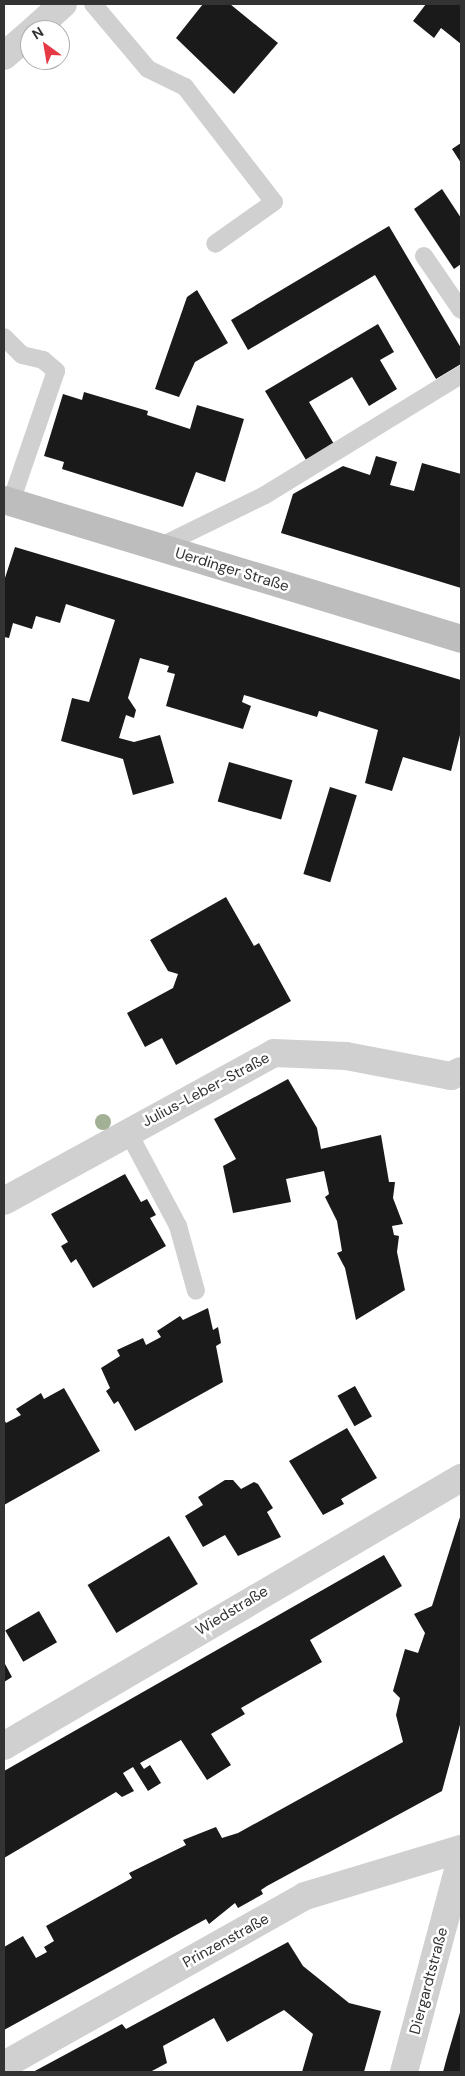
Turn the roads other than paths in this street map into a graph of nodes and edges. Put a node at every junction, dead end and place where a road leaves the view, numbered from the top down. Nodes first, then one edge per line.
1 (63, 4) edge
2 (93, 4) edge
3 (45, 20) edge
4 (20, 42) edge
5 (4, 56) edge
6 (215, 244) dead end
7 (424, 256) dead end
8 (461, 310) edge
9 (4, 337) edge
10 (461, 375) edge
11 (8, 501) edge
12 (159, 547) junction
13 (461, 639) edge
14 (461, 1071) edge
15 (128, 1132) junction
16 (4, 1201) edge
17 (196, 1291) dead end
18 (461, 1478) edge
19 (4, 1746) edge
20 (461, 1849) edge
21 (461, 1860) edge
22 (4, 2064) edge
23 (404, 2072) edge

1 - 3 street
2 - 6 lane
4 - 5 street
7 - 8 lane
9 - 11 lane
10 - 12 lane
11 - 12 main road, Uerdinger Straße
12 - 13 main road, Uerdinger Straße
14 - 15 street, Julius-Leber-Straße
15 - 16 street, Julius-Leber-Straße
15 - 17 lane, Julius-Leber-Straße
18 - 19 street, Wiedstraße
20 - 22 street, Prinzenstraße
21 - 23 street, Diergardtstraße

